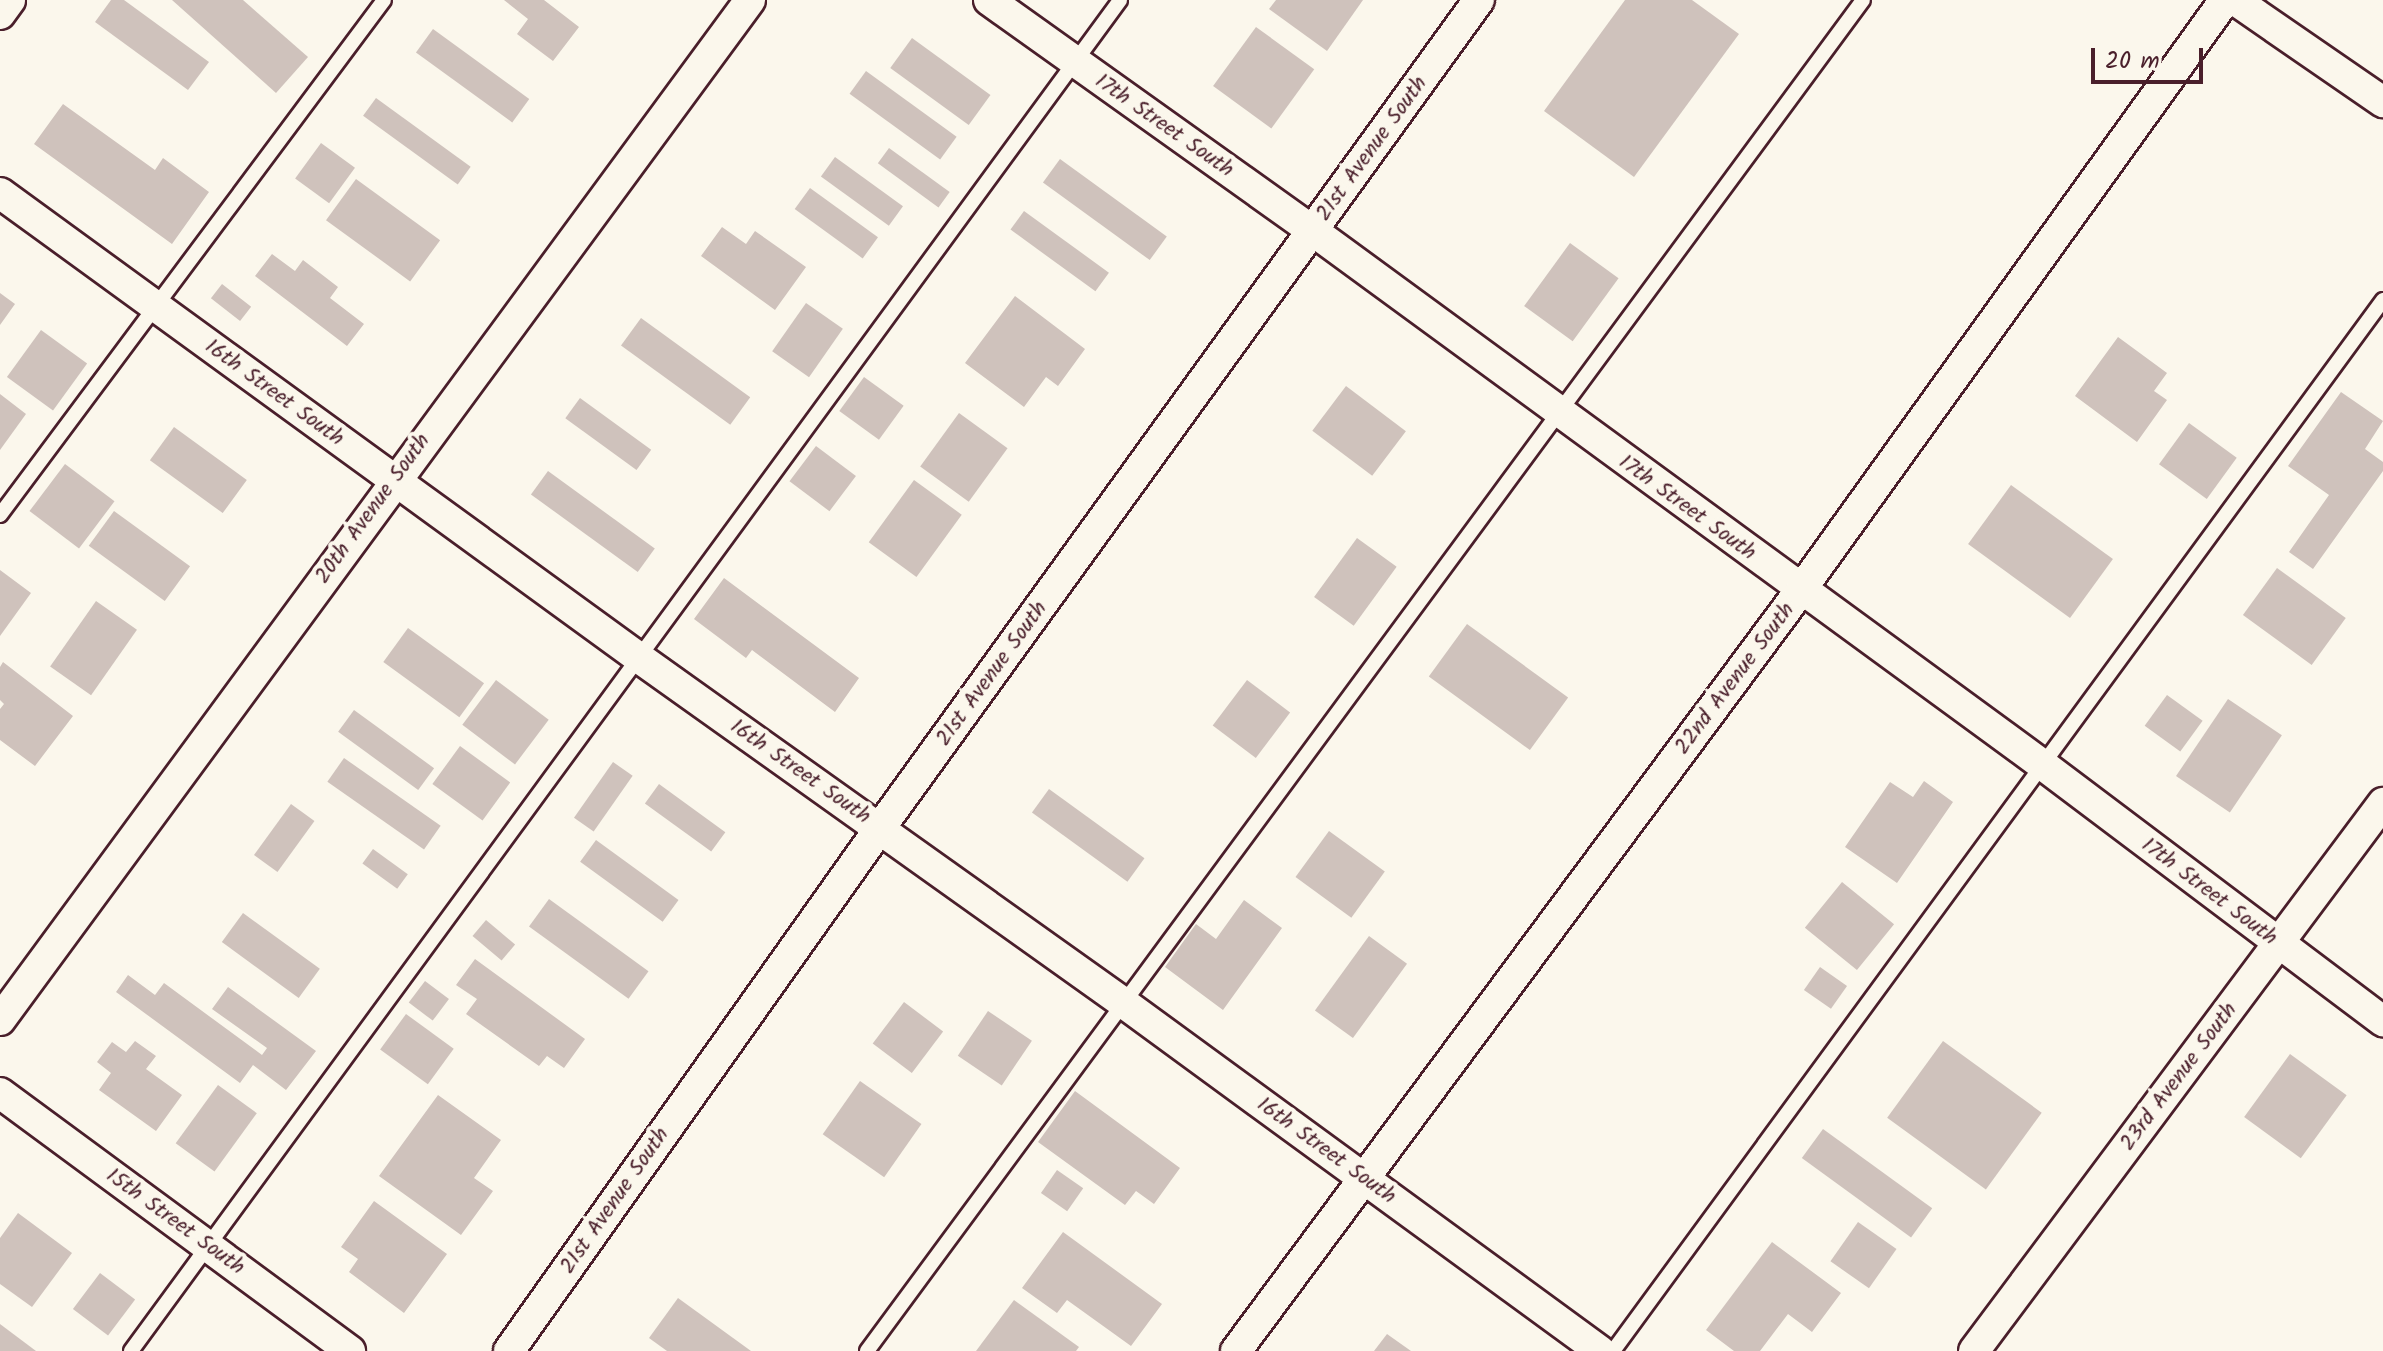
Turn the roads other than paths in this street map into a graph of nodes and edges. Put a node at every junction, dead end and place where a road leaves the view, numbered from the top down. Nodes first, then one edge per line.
1 (10, 0) edge
2 (384, 0) edge
3 (750, 0) edge
4 (989, 0) edge
5 (1120, 0) edge
6 (1479, 0) edge
7 (1863, 0) edge
8 (2225, 0) edge
9 (2235, 0) edge
10 (0, 14) edge
11 (1075, 62) junction
12 (2383, 102) edge
13 (0, 193) edge
14 (1313, 231) junction
15 (2383, 300) edge
16 (156, 308) junction
17 (1556, 412) junction
18 (394, 480) junction
19 (0, 515) edge
20 (1800, 591) junction
21 (638, 657) junction
22 (2043, 765) junction
23 (2383, 803) edge
24 (880, 828) junction
25 (2278, 944) junction
26 (1125, 1004) junction
27 (0, 1020) edge
28 (2383, 1021) edge
29 (0, 1093) edge
30 (1364, 1179) junction
31 (207, 1247) junction
32 (131, 1351) edge
33 (350, 1351) edge
34 (509, 1351) edge
35 (867, 1351) edge
36 (1236, 1351) edge
37 (1600, 1351) edge
38 (1613, 1351) edge
39 (1974, 1351) edge

1 - 10 street
2 - 16 lane
3 - 18 street, 20th Avenue South
4 - 11 street, 17th Street South
5 - 11 lane
6 - 14 street, 21st Avenue South
7 - 17 lane
8 - 20 street, 22nd Avenue South
9 - 12 street
11 - 14 street, 17th Street South
11 - 21 lane
13 - 16 street, 16th Street South
14 - 17 street, 17th Street South
14 - 24 street, 21st Avenue South
15 - 22 lane
16 - 18 street, 16th Street South
16 - 19 lane
17 - 20 street, 17th Street South
17 - 26 lane
18 - 21 street, 16th Street South
18 - 27 street, 20th Avenue South
20 - 22 street, 17th Street South
20 - 30 street, 22nd Avenue South
21 - 24 street, 16th Street South
21 - 31 lane
22 - 25 street, 17th Street South
22 - 38 lane
23 - 25 street, 23rd Avenue South
24 - 26 street, 16th Street South
24 - 34 street, 21st Avenue South
25 - 28 street, 17th Street South
25 - 39 street, 23rd Avenue South
26 - 30 street, 16th Street South
26 - 35 lane
29 - 31 street, 15th Street South
30 - 36 street, 22nd Avenue South
30 - 37 street, 16th Street South
31 - 32 lane
31 - 33 street, 15th Street South

